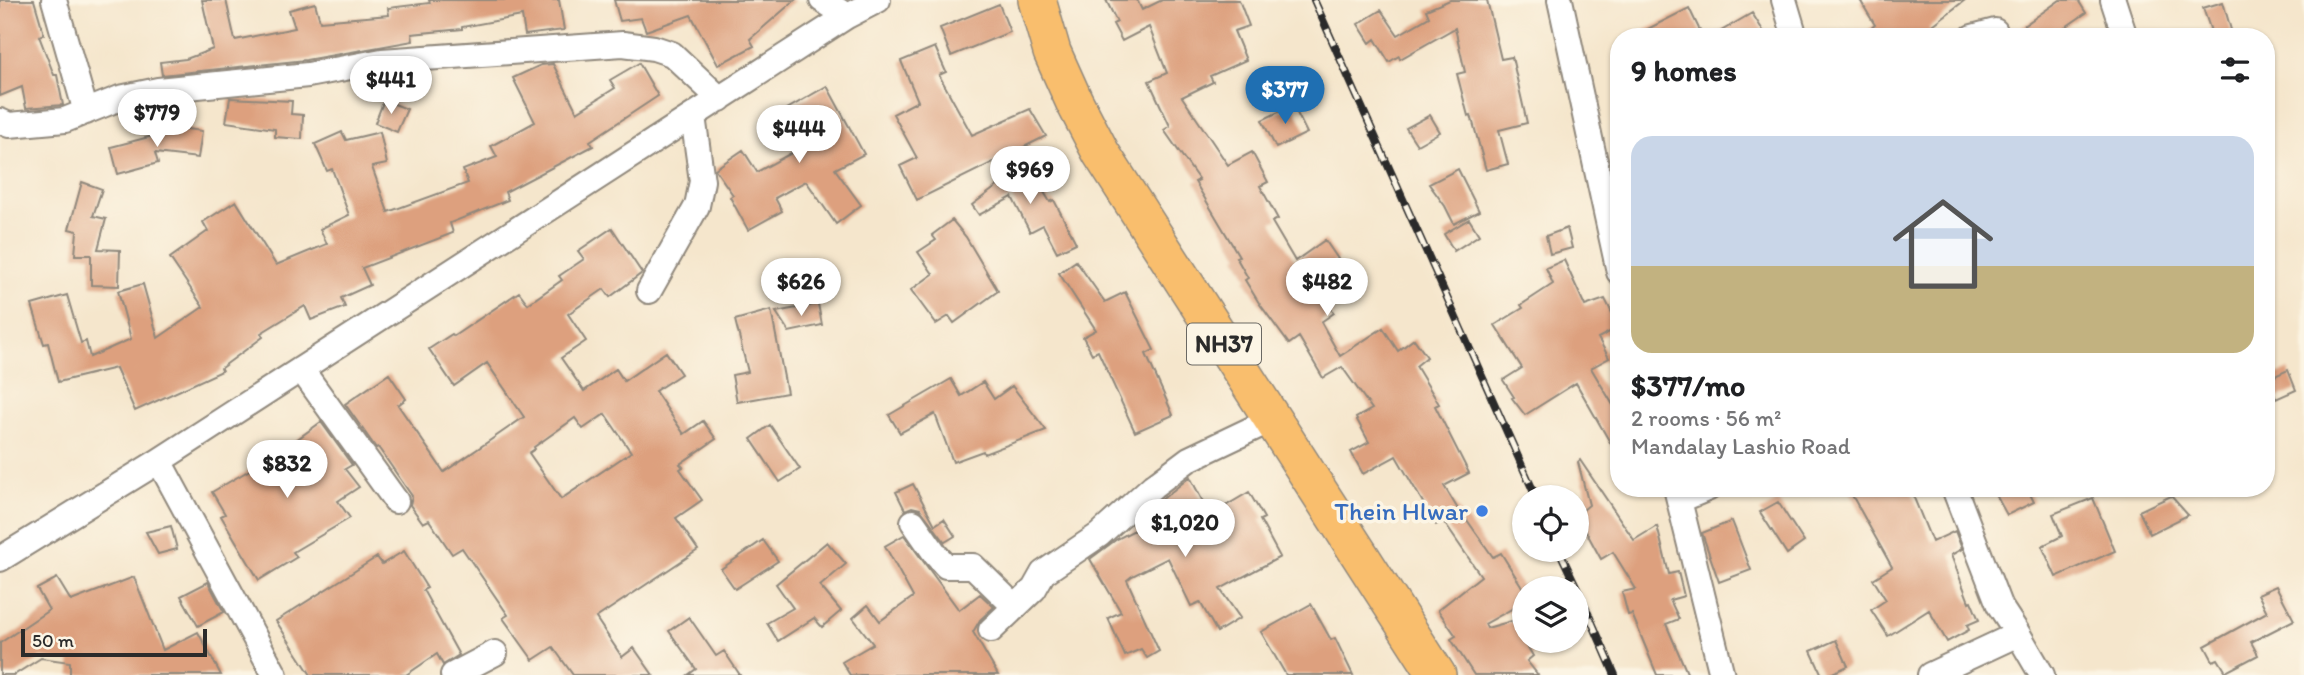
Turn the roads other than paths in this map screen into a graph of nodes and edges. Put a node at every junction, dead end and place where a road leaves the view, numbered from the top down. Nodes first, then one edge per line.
1 (54, 0) edge
2 (822, 0) edge
3 (878, 0) edge
4 (1037, 0) edge
5 (1560, 0) edge
6 (1784, 0) edge
7 (2113, 0) edge
8 (847, 16) junction
9 (1792, 28) edge
10 (2122, 28) edge
11 (720, 99) junction
12 (86, 112) junction
13 (694, 116) junction
14 (0, 121) edge
15 (1610, 231) edge
16 (649, 291) dead end
17 (301, 369) junction
18 (1273, 419) junction
19 (159, 461) junction
20 (1679, 497) edge
21 (1957, 497) edge
22 (396, 501) dead end
23 (913, 522) dead end
24 (0, 559) edge
25 (1015, 607) junction
26 (991, 630) dead end
27 (2018, 634) junction
28 (495, 653) dead end
29 (275, 675) edge
30 (453, 675) edge
31 (1437, 675) edge
32 (1722, 675) edge
33 (1930, 675) edge
34 (2042, 675) edge

1 - 12 street
2 - 8 street
3 - 8 street
4 - 18 highway, NH37
5 - 15 street
6 - 9 street
7 - 10 street
8 - 11 street
11 - 12 street
11 - 13 street
12 - 14 street
13 - 16 street
13 - 17 street
17 - 19 street
17 - 22 street
18 - 25 street
18 - 31 highway, NH37
19 - 24 street
19 - 29 street
20 - 32 street
21 - 27 street
23 - 25 street
25 - 26 street
27 - 33 street
27 - 34 street
28 - 30 street

